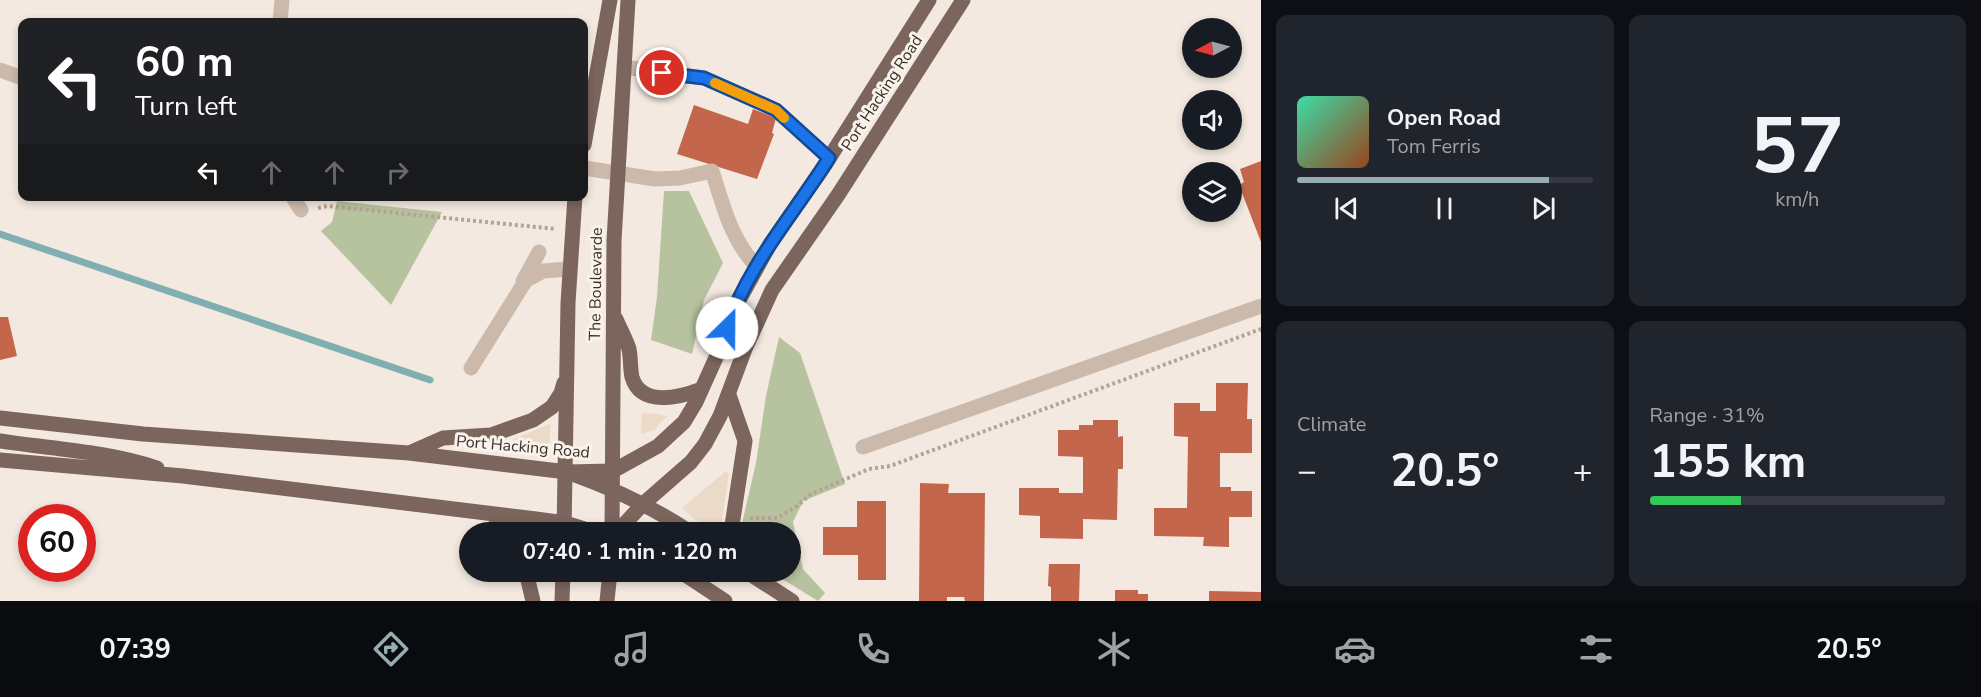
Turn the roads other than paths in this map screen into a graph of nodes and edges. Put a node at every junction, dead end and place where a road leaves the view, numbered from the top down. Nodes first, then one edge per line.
1 (282, 0) edge
2 (610, 0) edge
3 (628, 0) edge
4 (929, 0) edge
5 (963, 0) edge
6 (280, 18) edge
7 (624, 67) junction
8 (0, 70) edge
9 (18, 77) edge
10 (588, 123) edge
11 (829, 158) junction
12 (588, 168) edge
13 (618, 172) junction
14 (295, 201) edge
15 (574, 201) edge
16 (301, 210) road end
17 (539, 252) dead end
18 (757, 267) junction
19 (569, 269) junction
20 (518, 292) junction
21 (1261, 306) edge
22 (612, 311) junction
23 (471, 368) dead end
24 (566, 368) junction
25 (702, 389) junction
26 (729, 395) junction
27 (0, 418) edge
28 (0, 441) edge
29 (863, 447) dead end
30 (409, 453) junction
31 (0, 460) edge
32 (613, 471) junction
33 (567, 472) junction
34 (183, 476) junction
35 (613, 489) junction
36 (643, 504) junction
37 (488, 514) junction
38 (505, 522) edge
39 (531, 522) edge
40 (564, 522) edge
41 (612, 522) edge
42 (626, 522) edge
43 (673, 522) edge
44 (732, 522) edge
45 (528, 582) edge
46 (563, 582) edge
47 (609, 582) edge
48 (696, 582) edge
49 (763, 582) edge
50 (533, 601) edge
51 (562, 601) edge
52 (607, 601) edge
53 (725, 601) edge
54 (792, 601) edge

1 - 6 street
2 - 10 main road
3 - 7 main road, The Boulevarde
4 - 11 main road, Port Hacking Road
5 - 26 main road, Port Hacking Road
7 - 11 street
7 - 13 main road, The Boulevarde
8 - 9 street
11 - 18 main road, Port Hacking Road
12 - 13 street
13 - 18 street
13 - 22 main road, The Boulevarde
14 - 16 street
15 - 19 main road, The Boulevarde
17 - 20 street
18 - 25 main road, Port Hacking Road
19 - 20 street
19 - 24 main road, The Boulevarde
20 - 23 street
21 - 29 street
22 - 25 main road
22 - 32 main road, The Boulevarde
24 - 30 main road
24 - 33 main road, The Boulevarde
25 - 32 main road, Port Hacking Road
26 - 36 main road, Port Hacking Road
26 - 44 main road
27 - 30 main road, Port Hacking Road
28 - 34 main road
30 - 33 main road, Port Hacking Road
31 - 34 main road
32 - 33 main road, Port Hacking Road
32 - 35 main road, The Boulevarde
33 - 35 main road
33 - 40 main road, The Boulevarde
34 - 37 main road
35 - 36 main road
35 - 41 main road, The Boulevarde
36 - 42 main road, Port Hacking Road
36 - 43 main road
37 - 38 main road
37 - 39 main road
45 - 50 main road
46 - 51 main road
47 - 52 main road
48 - 53 main road
49 - 54 main road

